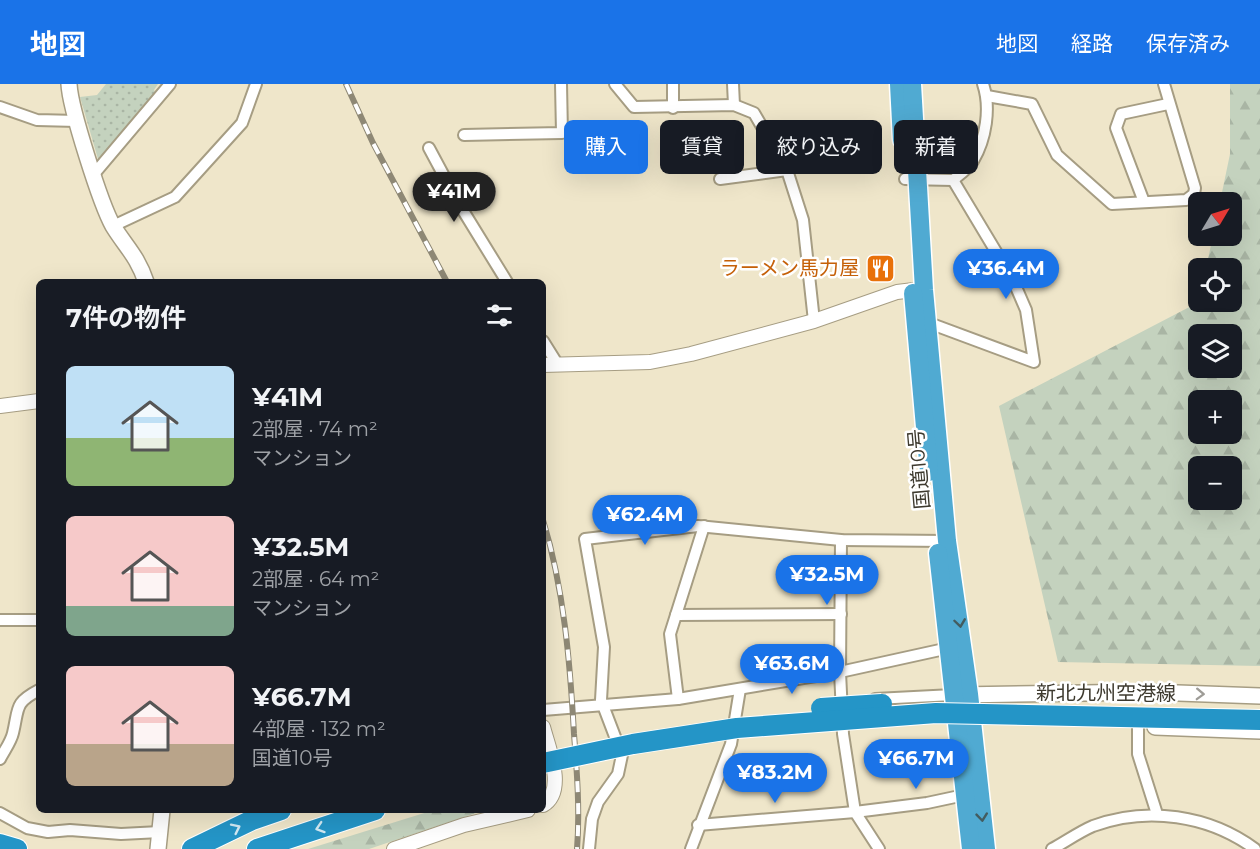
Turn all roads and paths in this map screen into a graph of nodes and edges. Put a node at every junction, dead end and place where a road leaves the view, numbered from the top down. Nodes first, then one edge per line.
1 (69, 84) edge
2 (170, 84) edge
3 (256, 84) edge
4 (561, 84) edge
5 (615, 84) edge
6 (673, 84) edge
7 (733, 84) edge
8 (899, 84) edge
9 (912, 84) edge
10 (983, 84) edge
11 (1164, 84) edge
12 (987, 96) junction
13 (1168, 104) junction
14 (734, 105) junction
15 (0, 107) edge
16 (673, 108) junction
17 (758, 120) edge
18 (77, 121) junction
19 (464, 135) dead end
20 (429, 148) dead end
21 (94, 174) junction
22 (757, 174) edge
23 (788, 174) edge
24 (720, 179) dead end
25 (911, 179) junction
26 (953, 180) junction
27 (1144, 202) junction
28 (113, 226) junction
29 (145, 279) edge
30 (505, 279) edge
31 (919, 289) junction
32 (814, 321) junction
33 (929, 323) junction
34 (546, 346) edge
35 (546, 365) edge
36 (558, 365) junction
37 (36, 401) edge
38 (0, 406) edge
39 (704, 526) junction
40 (841, 540) junction
41 (942, 542) junction
42 (842, 614) junction
43 (676, 615) junction
44 (0, 620) edge
45 (36, 620) edge
46 (947, 645) junction
47 (840, 672) junction
48 (740, 689) junction
49 (36, 692) edge
50 (961, 694) junction
51 (1260, 696) edge
52 (678, 699) junction
53 (842, 700) junction
54 (603, 706) junction
55 (1260, 709) edge
56 (546, 710) edge
57 (964, 717) junction
58 (1260, 720) edge
59 (843, 721) junction
60 (1138, 727) junction
61 (1260, 731) edge
62 (546, 740) edge
63 (546, 749) edge
64 (0, 759) edge
65 (546, 762) edge
66 (972, 794) junction
67 (546, 801) edge
68 (855, 812) junction
69 (0, 813) edge
70 (162, 813) edge
71 (272, 813) edge
72 (366, 813) edge
73 (515, 813) edge
74 (1157, 814) junction
75 (698, 825) junction
76 (160, 832) junction
77 (0, 844) edge
78 (17, 849) edge
79 (158, 849) edge
80 (192, 849) edge
81 (257, 849) edge
82 (394, 849) edge
83 (589, 849) edge
84 (691, 849) edge
85 (879, 849) edge
86 (970, 849) edge
87 (986, 849) edge
88 (1052, 849) edge
89 (1255, 849) edge

1 - 18 main road
2 - 21 street
3 - 28 street
4 - 19 street
5 - 16 street
6 - 16 street
7 - 14 street
8 - 25 highway, 国道10号
9 - 25 highway, 国道10号
10 - 12 street
11 - 13 street
12 - 26 street
12 - 27 street
13 - 27 street
13 - 27 street
14 - 16 street
14 - 17 street
15 - 18 street
18 - 21 main road
20 - 30 street
21 - 28 main road
22 - 24 street
23 - 32 street
25 - 26 street
25 - 31 highway, 国道10号
26 - 33 street
28 - 29 main road
31 - 32 street
31 - 33 highway, 国道10号
31 - 41 highway, 国道10号
32 - 36 street
33 - 41 highway, 国道10号
34 - 36 street
35 - 36 street
37 - 38 street
39 - 40 street
39 - 43 street
39 - 54 street
40 - 41 street
40 - 42 street
41 - 46 highway, 国道10号
41 -> 50 highway, 国道10号
42 - 43 street
42 - 47 street
43 - 52 street
44 - 45 street
46 - 47 street
46 - 50 highway, 国道10号
47 - 48 street
47 - 53 street
48 - 52 street
48 - 75 street
49 - 64 street
50 -> 51 main road, 新北九州空港線
50 - 53 street
50 - 57 highway, 国道10号
52 - 54 street
53 - 59 street
54 - 56 street
54 - 83 street
55 - 63 highway, bridge
57 - 59 street
57 - 60 main road, 新北九州空港線
57 - 66 highway, 国道10号
58 - 65 highway, bridge
59 - 68 street
60 - 61 main road, 新北九州空港線
60 - 74 street
62 - 67 street
66 - 68 street
66 - 86 highway, 国道10号
66 -> 87 highway, 国道10号
68 - 75 street
68 - 85 street
69 - 76 street
70 - 76 main road
80 -> 71 highway
72 -> 81 highway
73 - 82 street
74 - 88 street
74 - 89 street
75 - 84 street
76 - 79 main road
77 - 78 highway

